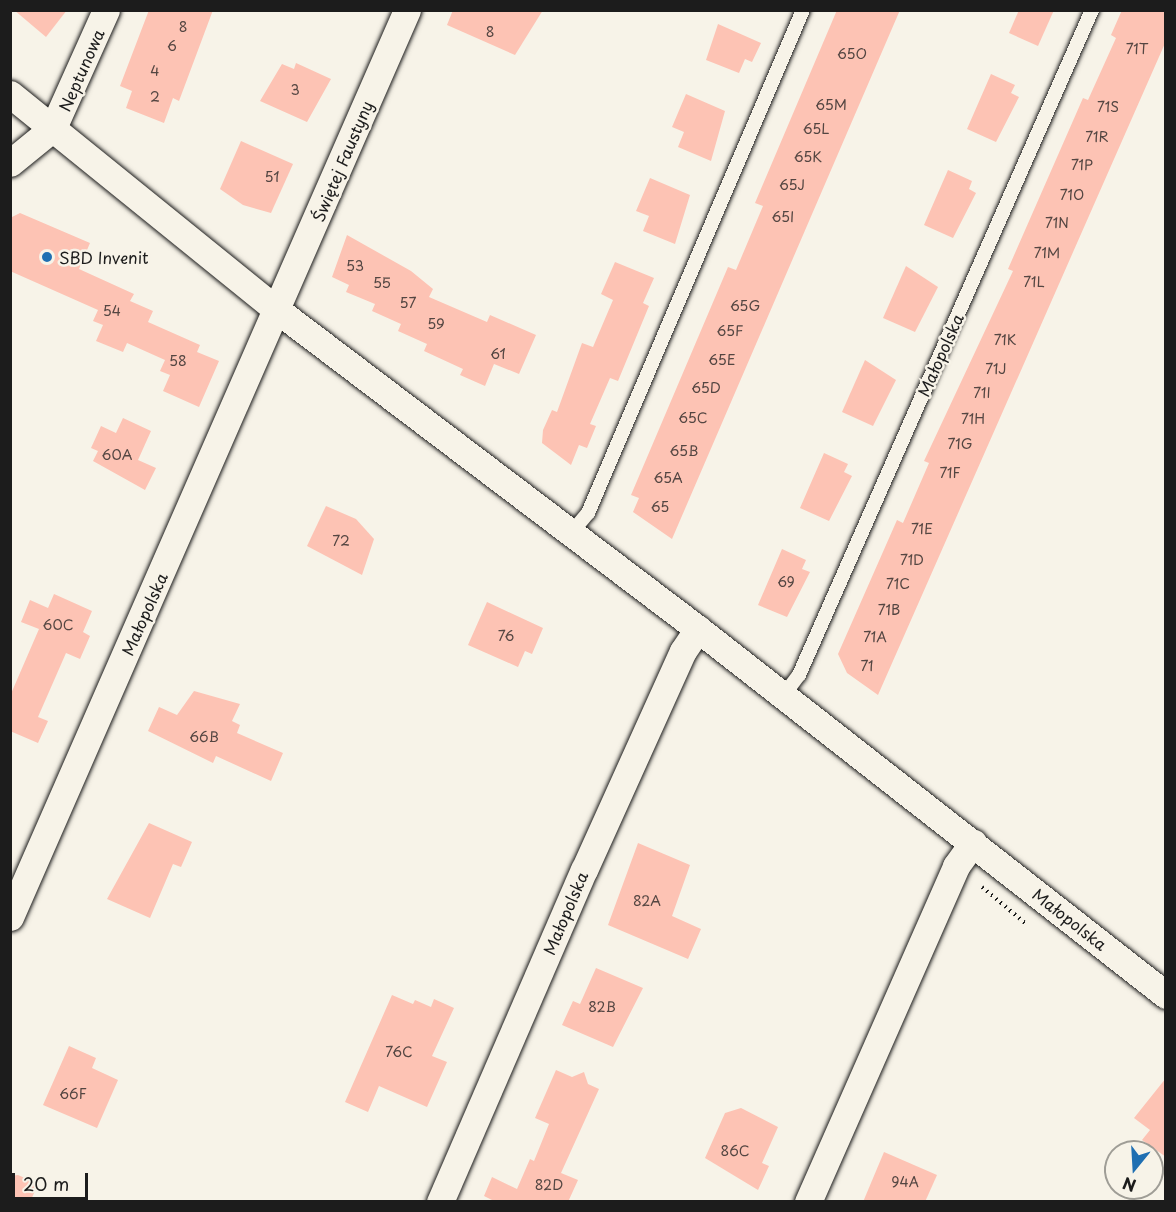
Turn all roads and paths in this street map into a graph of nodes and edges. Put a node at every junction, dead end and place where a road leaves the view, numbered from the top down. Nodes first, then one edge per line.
1 (106, 10) edge
2 (407, 10) edge
3 (803, 10) edge
4 (1092, 10) edge
5 (10, 94) edge
6 (53, 128) junction
7 (10, 163) edge
8 (278, 310) junction
9 (572, 532) junction
10 (698, 629) junction
11 (783, 696) junction
12 (973, 843) junction
13 (956, 866) junction
14 (10, 917) edge
15 (1025, 923) dead end
16 (1166, 995) edge
17 (440, 1202) edge
18 (808, 1202) edge

1 - 6 street, Neptunowa
2 - 8 street, Świętej Faustyny
3 - 9 lane
4 - 11 lane, Małopolska
5 - 6 street, Małopolska
6 - 7 street
6 - 8 street, Małopolska
8 - 9 street, Małopolska
8 - 14 street, Małopolska
9 - 10 street, Małopolska
10 - 11 street, Małopolska
10 - 17 street, Małopolska
11 - 12 street, Małopolska
12 - 13 street
12 - 16 street, Małopolska
13 - 15 path
13 - 18 street

